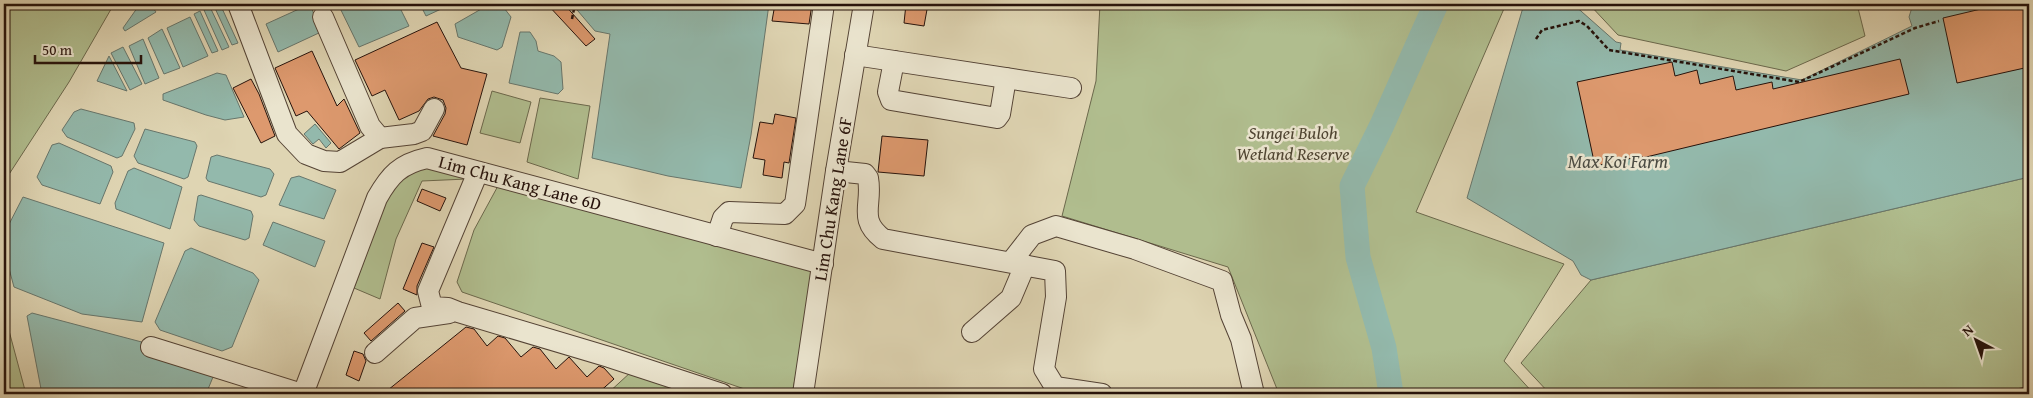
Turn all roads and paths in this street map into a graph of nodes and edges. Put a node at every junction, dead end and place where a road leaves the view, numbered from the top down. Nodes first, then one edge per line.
1 (238, 4) edge
2 (575, 4) edge
3 (824, 4) edge
4 (864, 4) edge
5 (323, 17) dead end
6 (572, 18) dead end
7 (1939, 21) dead end
8 (1536, 39) dead end
9 (855, 54) junction
10 (894, 61) junction
11 (1006, 78) junction
12 (1071, 88) dead end
13 (434, 109) dead end
14 (414, 134) junction
15 (380, 138) junction
16 (427, 158) junction
17 (836, 171) junction
18 (478, 172) junction
19 (717, 236) junction
20 (823, 264) junction
21 (1018, 264) junction
22 (458, 312) junction
23 (972, 332) dead end
24 (151, 347) dead end
25 (375, 353) dead end
26 (272, 389) edge
27 (303, 394) edge
28 (722, 394) edge
29 (803, 394) edge
30 (1102, 394) edge
31 (1254, 394) edge

1 - 15 street
2 - 6 path
3 - 19 street
4 - 9 street, Lim Chu Kang Lane 6F
5 - 15 street
7 - 8 path
9 - 10 street
9 - 17 street, Lim Chu Kang Lane 6F
10 - 11 street
10 - 11 street
11 - 12 street
13 - 14 street
14 - 15 street
14 - 16 street
16 - 18 street, Lim Chu Kang Lane 6D
16 - 27 street, Lim Chu Kang Lane 6D
17 - 20 street, Lim Chu Kang Lane 6F
17 - 21 street
18 - 19 street, Lim Chu Kang Lane 6D
18 - 22 street
19 - 20 street, Lim Chu Kang Lane 6D
20 - 29 street, Lim Chu Kang Lane 6F
21 - 23 street
21 - 30 street
21 - 31 street
22 - 25 street
22 - 28 street
24 - 26 street
26 - 27 street

